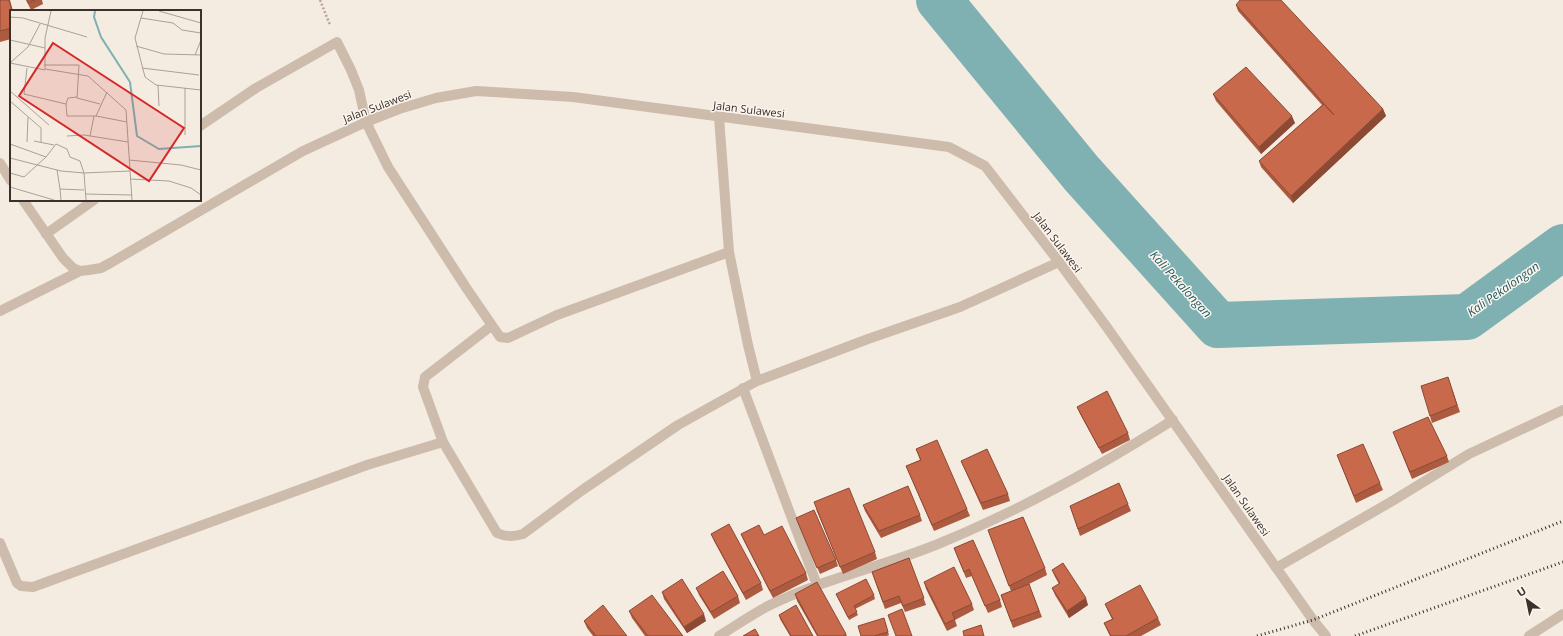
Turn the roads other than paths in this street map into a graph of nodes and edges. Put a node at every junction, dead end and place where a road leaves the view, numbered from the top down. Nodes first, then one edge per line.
1 (719, 117) junction
2 (366, 122) junction
3 (201, 125) edge
4 (0, 163) edge
5 (10, 179) edge
6 (24, 201) edge
7 (93, 201) edge
8 (46, 234) junction
9 (729, 252) junction
10 (1059, 262) junction
11 (80, 270) junction
12 (0, 311) edge
13 (491, 326) junction
14 (757, 381) junction
15 (742, 388) junction
16 (1563, 410) edge
17 (1173, 420) junction
18 (443, 442) junction
19 (0, 543) edge
20 (1276, 568) junction
21 (817, 585) junction
22 (1563, 614) edge
23 (719, 636) edge
24 (1326, 636) edge
25 (1528, 636) edge

1 - 2 street, Jalan Sulawesi
1 - 9 street
1 - 10 street, Jalan Sulawesi
2 - 3 street
2 - 11 street, Jalan Sulawesi
2 - 13 street
4 - 5 street
6 - 8 street
7 - 8 street
8 - 11 street
9 - 13 street
9 - 14 street
10 - 14 street
10 - 17 street, Jalan Sulawesi
11 - 12 street
13 - 18 street
14 - 15 street
15 - 18 street
15 - 21 street
16 - 20 street
17 - 20 street, Jalan Sulawesi
17 - 21 street
18 - 19 street
20 - 24 street, Jalan Sulawesi
21 - 23 street
22 - 25 street

